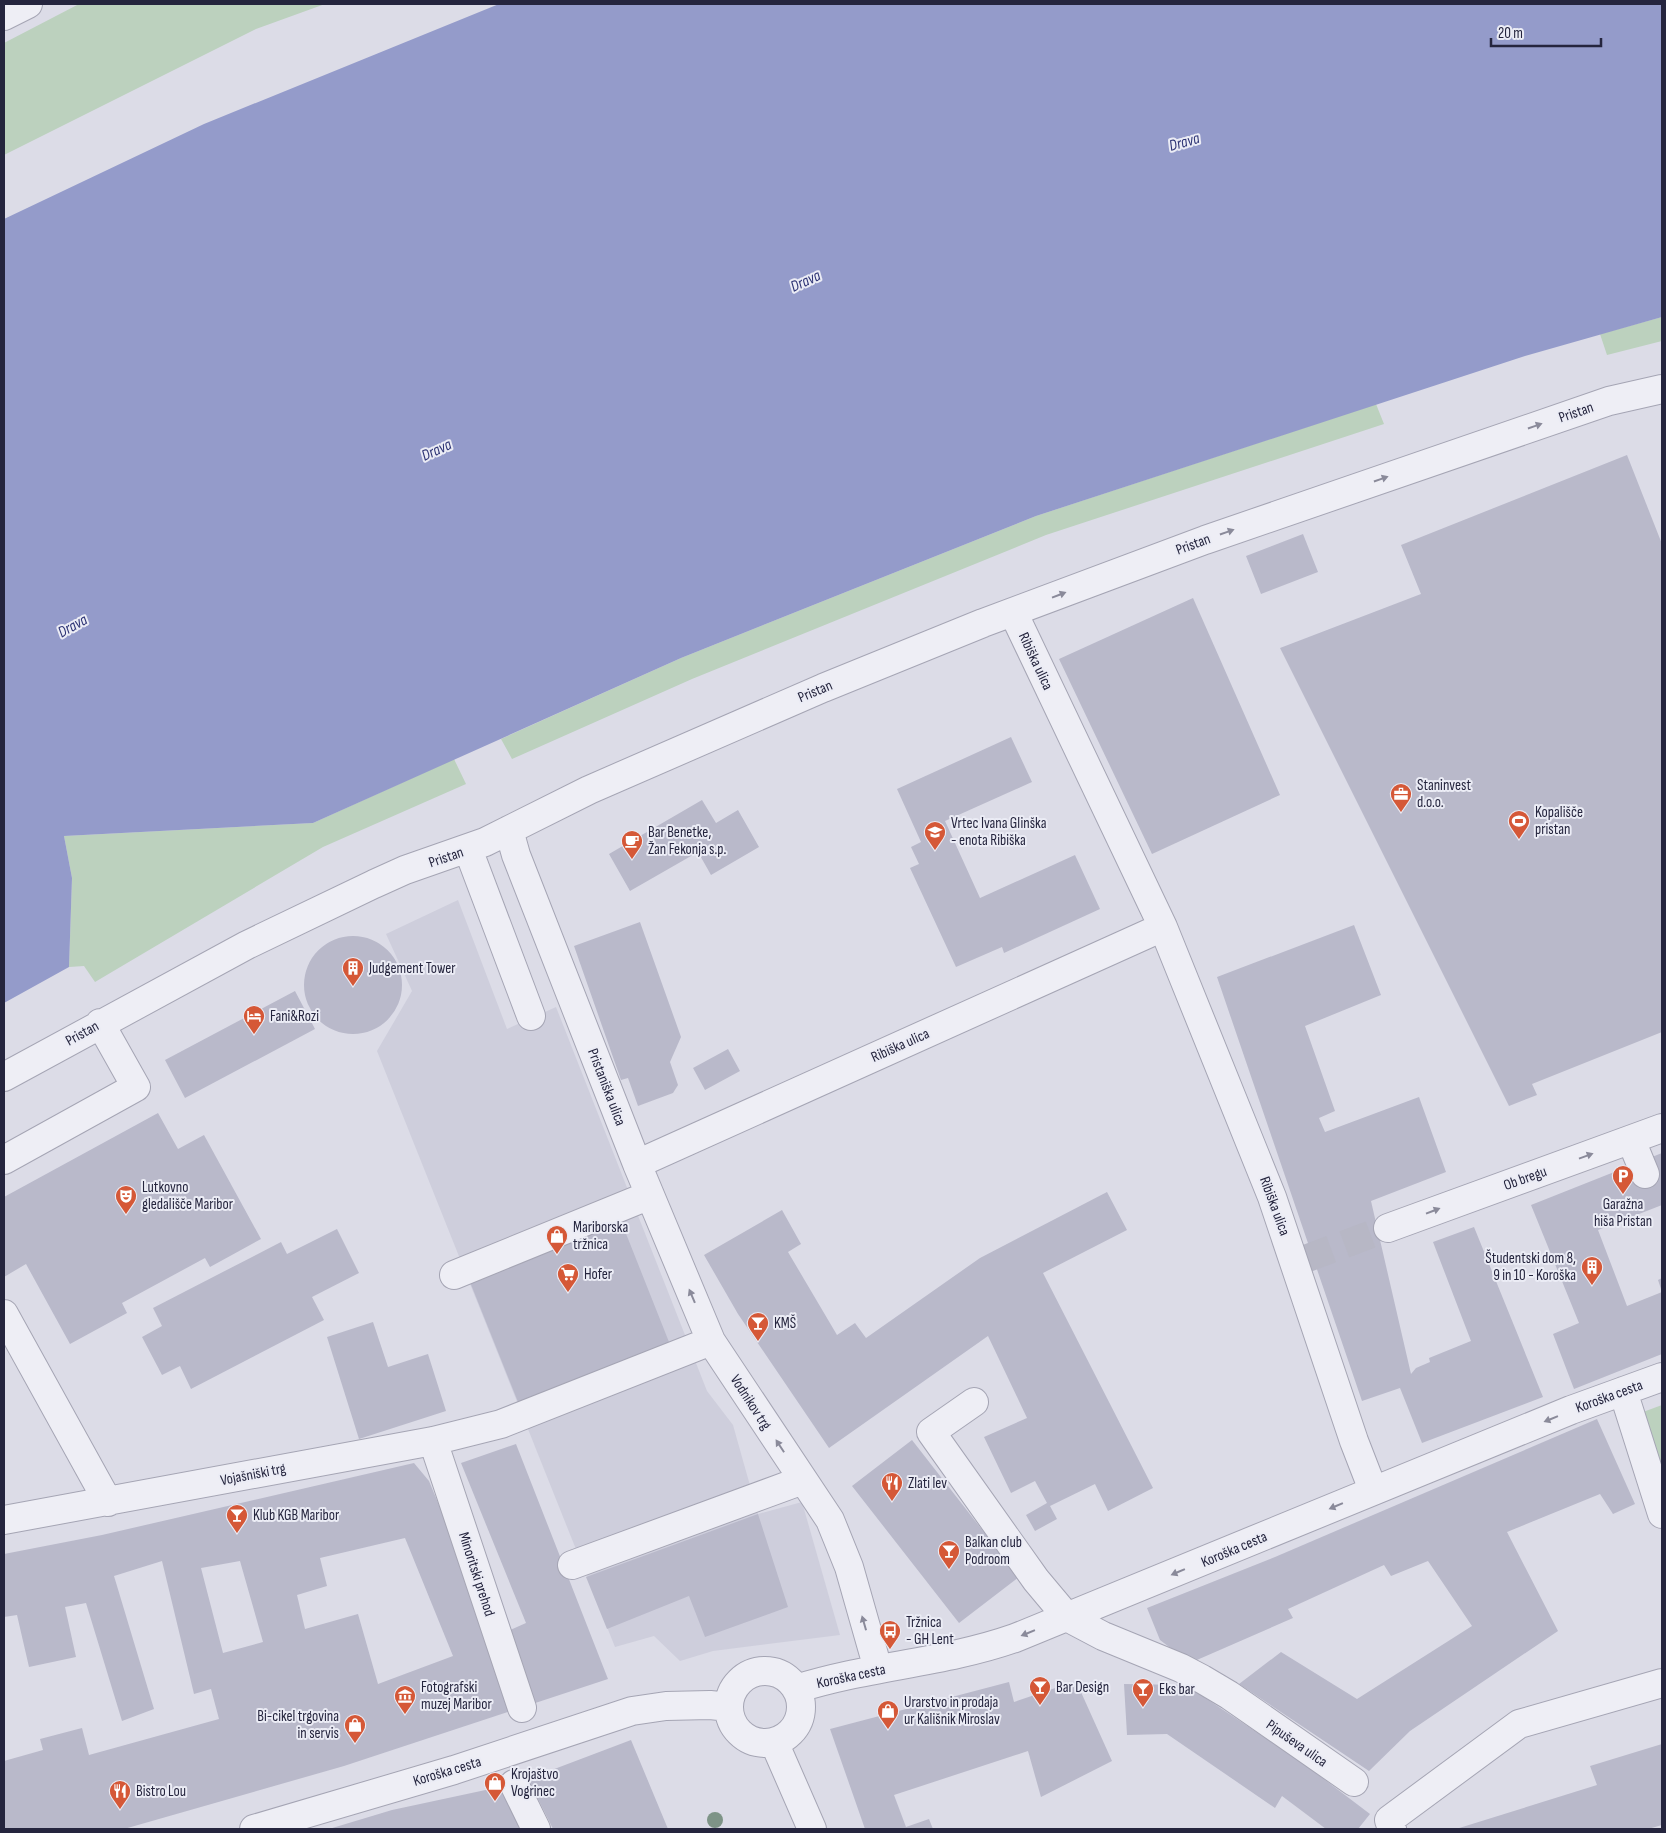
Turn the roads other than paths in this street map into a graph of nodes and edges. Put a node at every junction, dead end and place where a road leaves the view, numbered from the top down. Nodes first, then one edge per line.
1 (28, 4) edge
2 (4, 16) edge
3 (1662, 389) edge
4 (1013, 612) junction
5 (510, 830) junction
6 (468, 850) junction
7 (1163, 927) junction
8 (531, 1016) dead end
9 (100, 1023) junction
10 (4, 1077) edge
11 (1662, 1128) edge
12 (1631, 1140) junction
13 (4, 1160) edge
14 (637, 1164) junction
15 (1645, 1174) dead end
16 (650, 1195) junction
17 (1388, 1228) tunnel mouth
18 (454, 1275) dead end
19 (4, 1314) edge
20 (711, 1341) junction
21 (1662, 1377) edge
22 (1623, 1391) junction
23 (974, 1402) dead end
24 (433, 1441) junction
25 (803, 1480) junction
26 (1373, 1490) junction
27 (108, 1502) junction
28 (1662, 1514) edge
29 (4, 1520) edge
30 (572, 1565) dead end
31 (1067, 1617) junction
32 (878, 1670) junction
33 (1662, 1683) edge
34 (796, 1689) junction
35 (729, 1707) junction
36 (522, 1708) dead end
37 (774, 1742) junction
38 (1354, 1782) dead end
39 (514, 1784) dead end
40 (254, 1829) edge
41 (536, 1829) edge
42 (812, 1829) edge
43 (1392, 1829) edge

1 - 2 street
4 -> 3 street, Pristan
4 - 5 street, Pristan
4 - 7 street, Ribiška ulica
5 - 6 street, Pristan
5 - 14 street, Pristaniška ulica
6 - 8 street
6 - 9 street, Pristan
7 - 14 street, Ribiška ulica
7 - 26 street, Ribiška ulica
9 - 10 street, Pristan
9 - 13 street
11 - 12 street, Ob bregu
12 - 15 street
17 -> 12 street, Ob bregu
14 - 16 street, Pristaniška ulica
16 - 18 street
20 -> 16 street, Pristaniška ulica
19 - 27 street
20 - 24 street, Vojašniški trg
25 -> 20 street, Vodnikov trg
21 - 22 street, Koroška cesta
22 -> 26 street, Koroška cesta
22 - 28 street
23 - 31 street
24 - 27 street, Vojašniški trg
24 - 36 street, Minoritski prehod
25 - 30 street
32 -> 25 street, Vodnikov trg
26 -> 31 street, Koroška cesta
27 - 29 street, Vojašniški trg
31 -> 32 street, Koroška cesta
31 - 38 street, Pipuševa ulica
32 - 34 street, Koroška cesta
33 - 43 street
34 - 35 street
34 - 37 street
35 - 37 street
35 - 40 street, Koroška cesta
37 - 42 street
39 - 41 street

